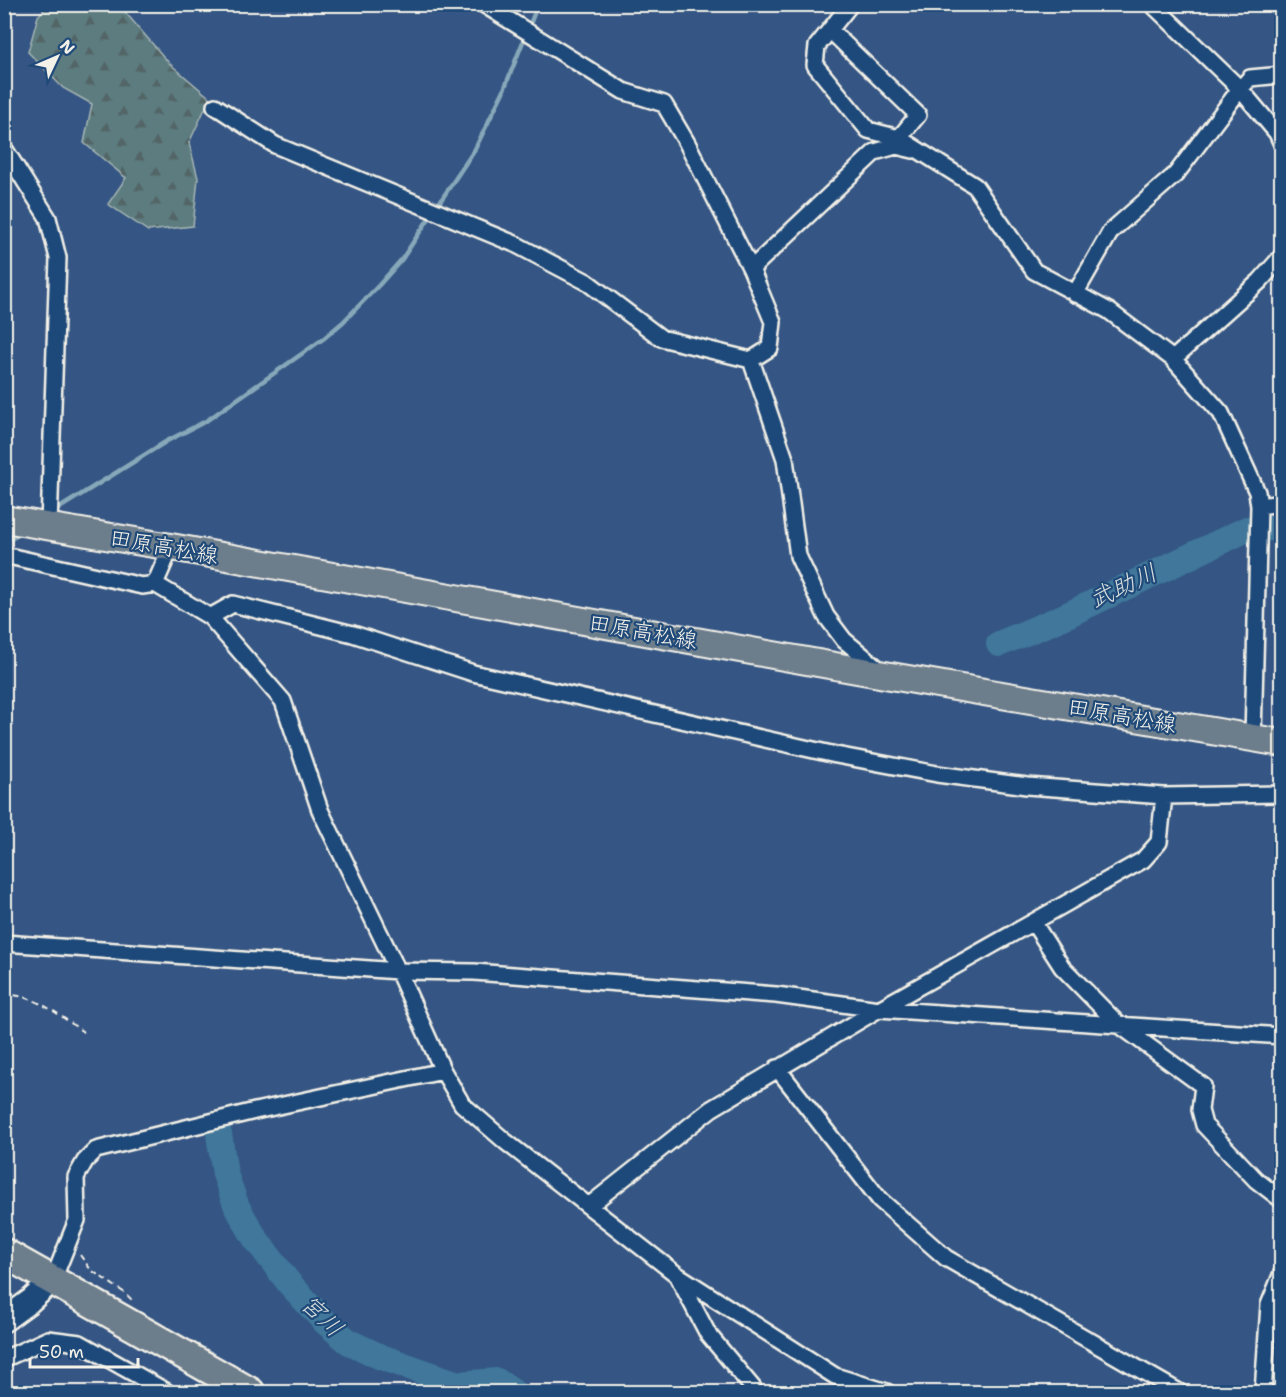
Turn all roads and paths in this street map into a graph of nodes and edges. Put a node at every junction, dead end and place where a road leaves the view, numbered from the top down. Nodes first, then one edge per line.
1 (483, 4) edge
2 (1152, 4) edge
3 (849, 6) edge
4 (830, 30) junction
5 (1281, 75) edge
6 (1240, 89) junction
7 (215, 106) dead end
8 (899, 138) junction
9 (1281, 144) edge
10 (4, 148) edge
11 (920, 151) junction
12 (1281, 256) edge
13 (751, 269) junction
14 (1074, 294) junction
15 (1173, 359) junction
16 (751, 360) junction
17 (1281, 503) edge
18 (1259, 506) junction
19 (4, 519) edge
20 (50, 526) junction
21 (171, 547) junction
22 (4, 555) edge
23 (156, 584) junction
24 (210, 617) junction
25 (885, 675) junction
26 (1253, 737) junction
27 (1281, 743) edge
28 (1281, 794) edge
29 (1164, 796) junction
30 (1033, 922) junction
31 (4, 943) edge
32 (398, 971) junction
33 (4, 995) edge
34 (879, 1009) junction
35 (1118, 1024) junction
36 (86, 1034) dead end
37 (1281, 1036) edge
38 (777, 1068) junction
39 (443, 1071) junction
40 (1281, 1200) edge
41 (590, 1205) junction
42 (4, 1253) edge
43 (1281, 1273) edge
44 (676, 1274) junction
45 (53, 1280) junction
46 (4, 1320) edge
47 (4, 1359) edge
48 (167, 1392) edge
49 (250, 1392) edge
50 (754, 1392) edge
51 (886, 1392) edge
52 (1179, 1392) edge
53 (1263, 1392) edge

1 - 13 street
2 - 6 street
3 - 4 street
4 - 8 street
4 - 8 street
5 - 6 street
6 - 9 street
6 - 14 street
7 - 16 street
8 - 11 street
10 - 20 street
11 - 13 street
11 - 14 street
12 - 15 street
13 - 16 street
14 - 15 street
15 - 18 street
16 - 25 street
17 - 18 street
18 - 26 street
19 - 20 main road, 田原高松線
20 - 21 main road, 田原高松線
21 - 23 street
21 - 25 main road, 田原高松線
22 - 23 street
23 - 24 street
24 - 29 street
24 - 32 street
25 - 26 main road, 田原高松線
26 - 27 main road, 田原高松線
28 - 29 street
29 - 30 street
30 - 34 street
30 - 35 street
31 - 32 street
32 - 34 street
32 - 39 street
33 - 36 path
34 - 35 street
34 - 38 street
35 - 37 street
35 - 40 street
38 - 41 street
38 - 52 street
39 - 41 street
39 - 45 street
41 - 44 street
42 - 45 highway
43 - 53 street
44 - 50 street
44 - 51 street
45 - 46 street
45 - 49 highway
47 - 48 street

